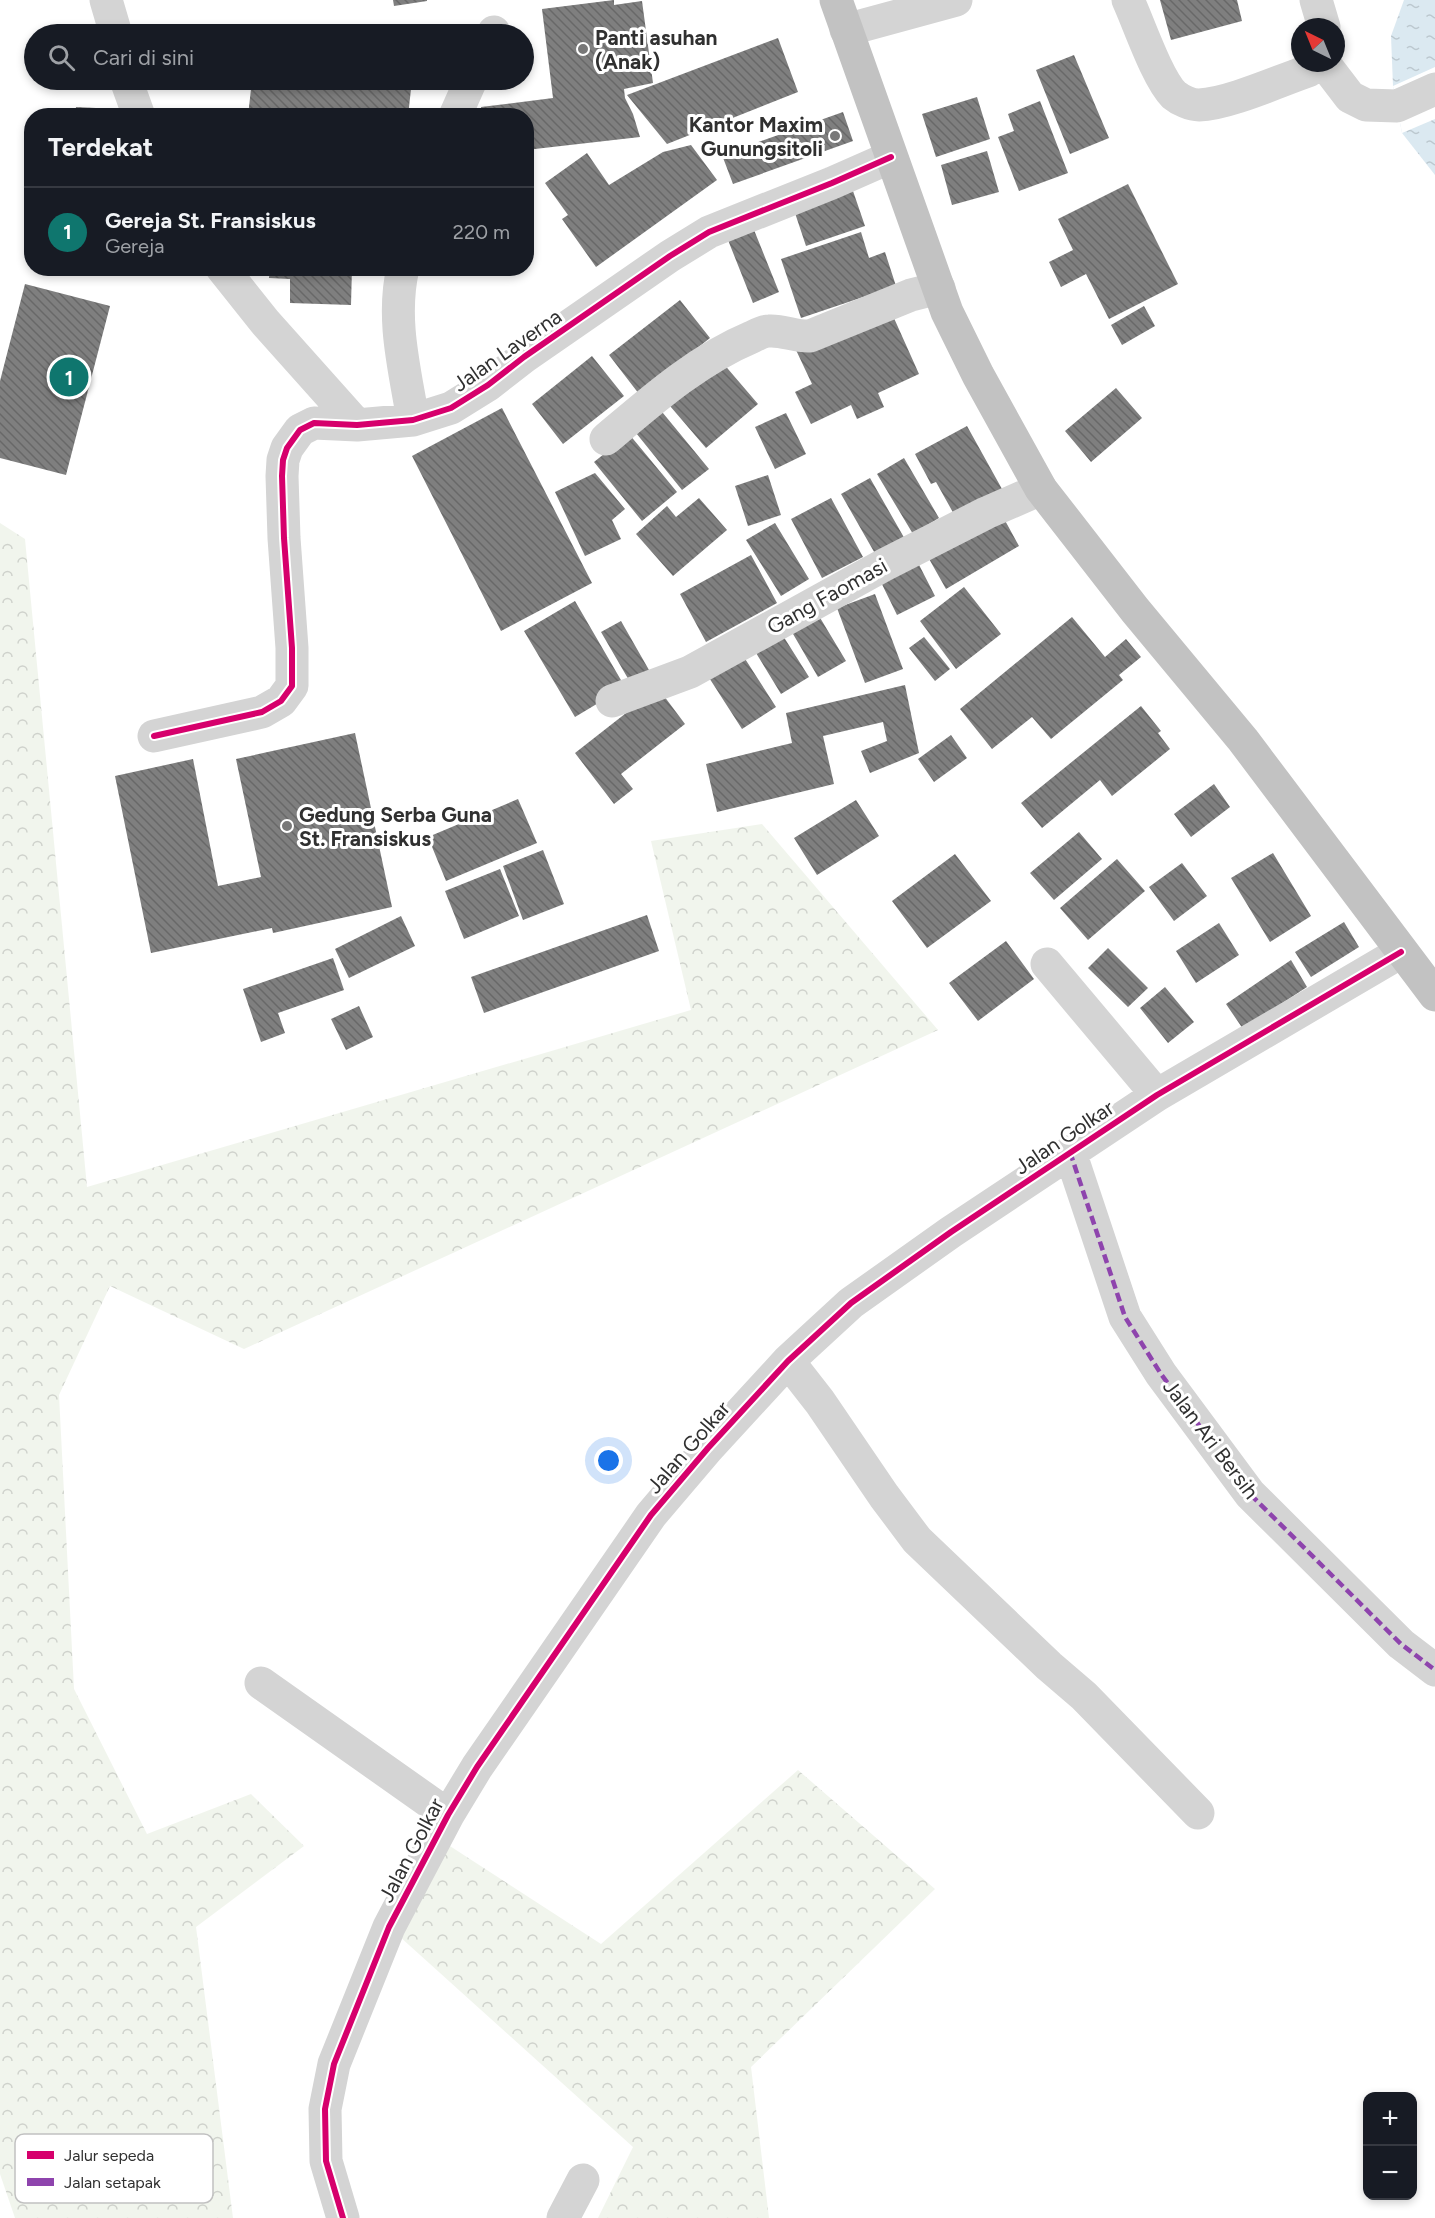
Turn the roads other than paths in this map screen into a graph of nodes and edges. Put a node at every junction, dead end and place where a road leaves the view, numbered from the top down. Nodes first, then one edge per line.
1 (106, 0) edge
2 (956, 0) edge
3 (1128, 0) edge
4 (1316, 0) edge
5 (841, 15) edge
6 (1321, 18) edge
7 (113, 24) edge
8 (1305, 72) edge
9 (1331, 72) edge
10 (1435, 89) edge
11 (130, 90) edge
12 (467, 90) edge
13 (136, 108) edge
14 (459, 108) edge
15 (891, 157) junction
16 (228, 276) edge
17 (401, 276) edge
18 (939, 288) junction
19 (413, 420) junction
20 (357, 425) junction
21 (606, 439) dead end
22 (1041, 489) junction
23 (612, 701) dead end
24 (154, 736) dead end
25 (1401, 952) junction
26 (1047, 964) dead end
27 (1435, 995) edge
28 (1156, 1095) junction
29 (1070, 1152) junction
30 (788, 1361) junction
31 (1435, 1670) edge
32 (261, 1683) dead end
33 (1198, 1813) dead end
34 (448, 1815) junction
35 (584, 2180) dead end
36 (343, 2218) edge
37 (563, 2218) edge

1 - 7 street
2 - 5 street
3 - 8 street
4 - 6 street
5 - 15 highway
9 - 10 street
11 - 13 street
12 - 14 street
15 - 18 highway
15 - 19 street, Jalan Laverna
16 - 20 street
17 - 19 street
18 - 21 street
18 - 22 highway
19 - 20 street, Jalan Laverna
20 - 24 street, Jalan Laverna
22 - 23 street, Gang Faomasi
22 - 25 highway
25 - 27 highway
25 - 28 street, Jalan Golkar
26 - 28 street
28 - 29 street, Jalan Golkar
29 - 30 street, Jalan Golkar
29 - 31 street, Jalan Ari Bersih
30 - 33 street
30 - 34 street, Jalan Golkar
32 - 34 street
34 - 36 street, Jalan Golkar
35 - 37 street

